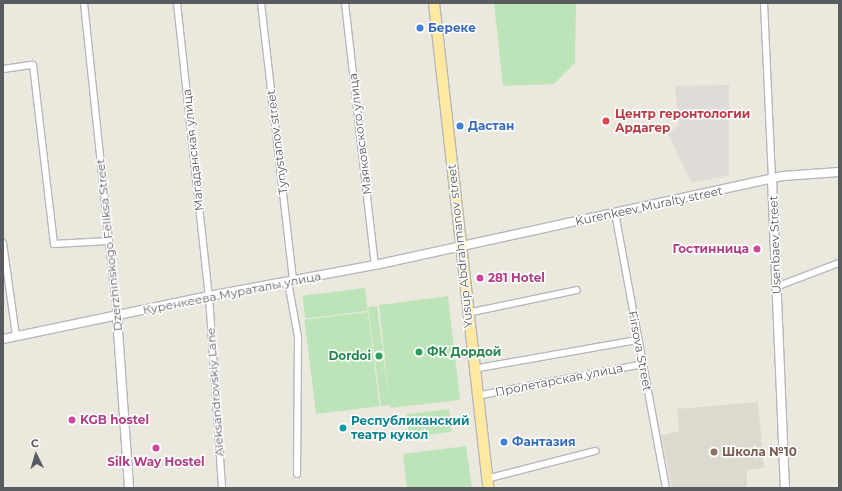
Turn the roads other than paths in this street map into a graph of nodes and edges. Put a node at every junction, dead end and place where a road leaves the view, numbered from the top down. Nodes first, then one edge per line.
1 (84, 3) edge
2 (177, 3) edge
3 (261, 3) edge
4 (345, 3) edge
5 (434, 3) edge
6 (764, 3) edge
7 (3, 69) edge
8 (839, 172) edge
9 (772, 178) junction
10 (614, 213) junction
11 (108, 241) junction
12 (3, 243) edge
13 (460, 247) junction
14 (839, 262) edge
15 (375, 266) junction
16 (291, 282) junction
17 (776, 287) junction
18 (577, 290) dead end
19 (209, 296) junction
20 (467, 313) junction
21 (117, 316) junction
22 (16, 336) junction
23 (3, 339) edge
24 (638, 340) junction
25 (642, 364) junction
26 (473, 369) junction
27 (476, 396) junction
28 (595, 451) dead end
29 (297, 474) dead end
30 (487, 483) edge
31 (129, 488) edge
32 (222, 488) edge
33 (666, 488) edge
34 (785, 488) edge

1 - 11 street, Dzerzhinskogo Feliksa Street
2 - 19 street, Магаданская улица
3 - 16 street, Tynystanov street
4 - 15 street, Маяковского улица
5 - 13 main road, Yusup Abdrahmanov street
6 - 9 street, Usenbaev Street
7 - 11 street
8 - 9 street, Kurenkeev Muralty street
9 - 10 street, Kurenkeev Muralty street
9 - 17 street, Usenbaev Street
10 - 13 street, Kurenkeev Muralty street
10 - 24 street, Firsova Street
11 - 21 street, Dzerzhinskogo Feliksa Street
12 - 22 street
13 - 15 street, Куренкеева Мураталы улица
13 - 20 main road, Yusup Abdrahmanov street
14 - 17 street
15 - 16 street, Куренкеева Мураталы улица
16 - 19 street, Куренкеева Мураталы улица
16 - 29 street, Tynystanov street
17 - 34 street, Usenbaev Street
18 - 20 street
19 - 21 street, Куренкеева Мураталы улица
19 - 32 street, Aleksandrovskiy Lane
20 - 26 main road, Yusup Abdrahmanov street
21 - 22 street, Куренкеева Мураталы улица
21 - 31 street, Dzerzhinskogo Feliksa Street
22 - 23 street, Куренкеева Мураталы улица
24 - 25 street, Firsova Street
24 - 26 street
25 - 27 street, Пролетарская улица
25 - 33 street, Firsova Street
26 - 27 main road, Yusup Abdrahmanov street
27 - 30 main road, Yusup Abdrahmanov street
28 - 30 street

